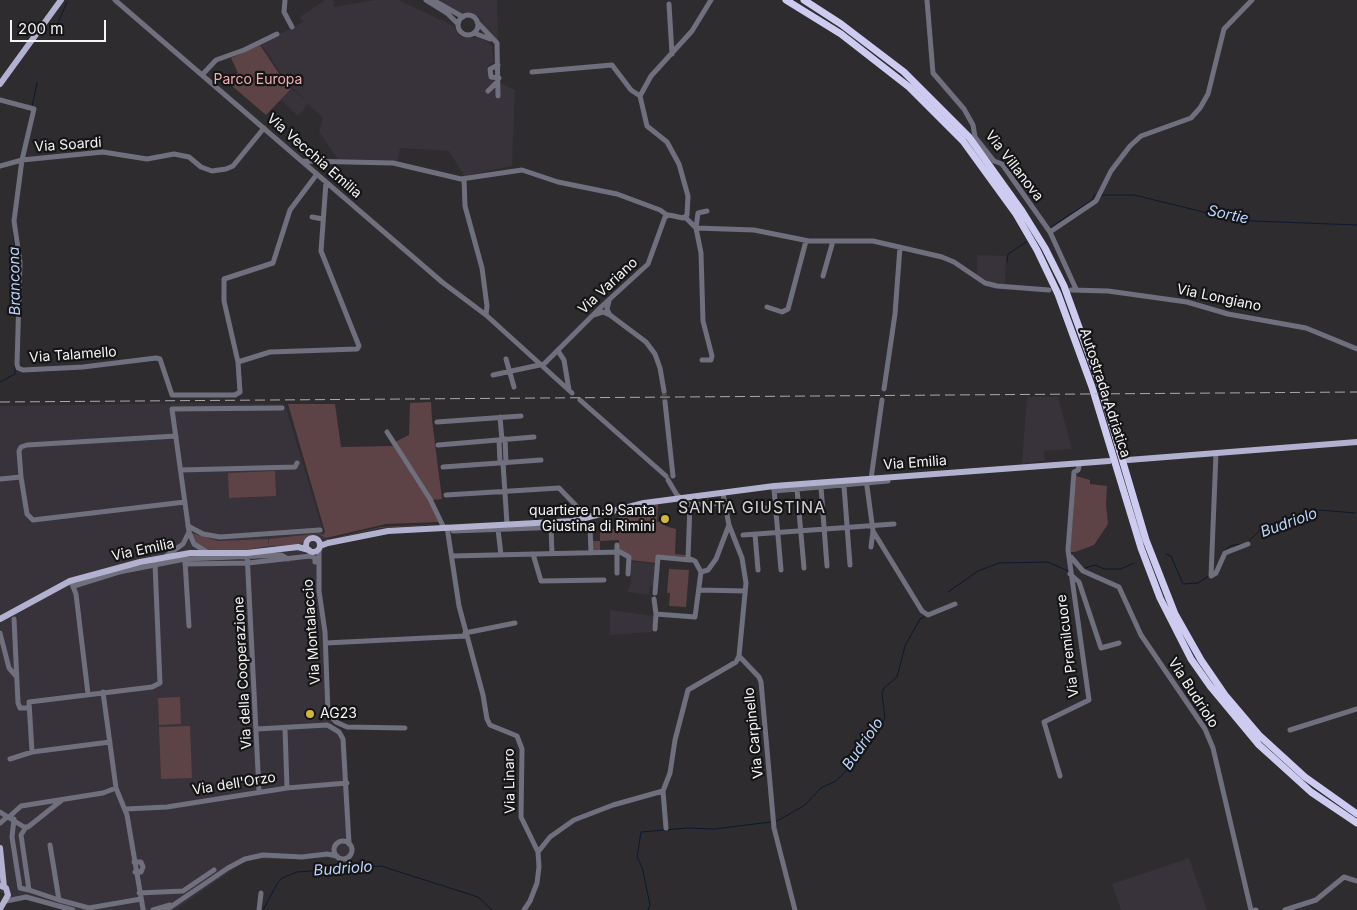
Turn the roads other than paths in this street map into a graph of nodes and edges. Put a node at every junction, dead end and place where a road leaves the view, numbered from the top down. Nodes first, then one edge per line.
1 (61, 0) edge
2 (114, 0) edge
3 (285, 0) edge
4 (426, 0) edge
5 (433, 0) edge
6 (711, 0) edge
7 (786, 0) edge
8 (804, 0) edge
9 (927, 0) edge
10 (1252, 0) edge
11 (669, 4) dead end
12 (463, 17) junction
13 (477, 22) junction
14 (458, 24) junction
15 (292, 27) dead end
16 (474, 33) junction
17 (277, 34) dead end
18 (672, 45) junction
19 (678, 48) junction
20 (672, 55) junction
21 (497, 65) junction
22 (532, 72) dead end
23 (202, 75) junction
24 (498, 78) junction
25 (0, 84) edge
26 (488, 91) dead end
27 (498, 96) dead end
28 (640, 96) junction
29 (0, 100) edge
30 (264, 128) junction
31 (22, 160) junction
32 (302, 161) junction
33 (0, 166) edge
34 (317, 174) junction
35 (464, 179) junction
36 (326, 182) junction
37 (707, 211) dead end
38 (667, 215) junction
39 (312, 217) dead end
40 (685, 217) junction
41 (324, 219) junction
42 (696, 228) junction
43 (1050, 232) junction
44 (806, 241) junction
45 (833, 241) junction
46 (900, 247) junction
47 (823, 276) dead end
48 (1069, 289) junction
49 (1054, 290) junction
50 (767, 307) dead end
51 (605, 311) junction
52 (486, 316) junction
53 (1357, 349) edge
54 (558, 352) junction
55 (506, 359) dead end
56 (702, 360) dead end
57 (238, 362) junction
58 (541, 365) junction
59 (510, 372) junction
60 (493, 375) dead end
61 (514, 387) dead end
62 (884, 389) dead end
63 (664, 392) tunnel mouth
64 (580, 400) dead end
65 (882, 400) dead end
66 (665, 402) tunnel mouth
67 (282, 408) dead end
68 (521, 416) dead end
69 (500, 418) junction
70 (437, 422) dead end
71 (386, 432) dead end
72 (176, 436) junction
73 (534, 437) dead end
74 (502, 440) junction
75 (1357, 442) edge
76 (438, 445) dead end
77 (1216, 453) junction
78 (1114, 457) junction
79 (541, 460) dead end
80 (297, 463) dead end
81 (503, 463) junction
82 (1076, 464) junction
83 (1122, 464) junction
84 (444, 467) dead end
85 (181, 470) junction
86 (670, 476) junction
87 (21, 477) junction
88 (0, 479) edge
89 (868, 481) junction
90 (888, 481) dead end
91 (844, 486) junction
92 (821, 488) junction
93 (774, 489) junction
94 (798, 489) junction
95 (505, 491) junction
96 (723, 494) junction
97 (446, 495) dead end
98 (683, 499) junction
99 (185, 502) junction
100 (725, 503) junction
101 (690, 506) junction
102 (776, 507) junction
103 (621, 508) junction
104 (761, 509) dead end
105 (587, 517) junction
106 (573, 523) junction
107 (507, 524) junction
108 (894, 524) dead end
109 (523, 525) junction
110 (729, 525) junction
111 (551, 527) junction
112 (621, 527) dead end
113 (848, 527) junction
114 (873, 528) junction
115 (188, 529) junction
116 (448, 529) junction
117 (498, 529) junction
118 (824, 529) junction
119 (320, 530) dead end
120 (802, 530) junction
121 (778, 532) junction
122 (755, 534) junction
123 (743, 535) dead end
124 (308, 541) junction
125 (1248, 544) dead end
126 (319, 545) junction
127 (617, 545) dead end
128 (298, 547) junction
129 (871, 547) dead end
130 (310, 550) junction
131 (617, 552) junction
132 (591, 553) junction
133 (533, 554) junction
134 (552, 554) junction
135 (501, 555) junction
136 (166, 556) junction
137 (452, 556) junction
138 (1071, 557) junction
139 (211, 558) junction
140 (248, 558) junction
141 (185, 559) junction
142 (317, 559) junction
143 (690, 560) junction
144 (154, 564) junction
145 (850, 565) dead end
146 (827, 566) dead end
147 (804, 568) dead end
148 (118, 570) junction
149 (758, 570) dead end
150 (782, 570) dead end
151 (701, 572) junction
152 (617, 573) dead end
153 (628, 574) dead end
154 (1070, 574) junction
155 (604, 580) dead end
156 (72, 584) junction
157 (700, 590) junction
158 (745, 590) junction
159 (955, 604) dead end
160 (656, 614) junction
161 (14, 619) dead end
162 (1, 620) edge
163 (515, 623) dead end
164 (189, 626) dead end
165 (654, 629) dead end
166 (0, 633) edge
167 (465, 635) junction
168 (326, 643) junction
169 (1119, 643) dead end
170 (740, 656) junction
171 (16, 676) junction
172 (103, 692) junction
173 (88, 694) junction
174 (29, 708) junction
175 (1357, 709) edge
176 (328, 713) junction
177 (328, 725) junction
178 (285, 728) junction
179 (405, 728) dead end
180 (257, 729) junction
181 (1290, 730) dead end
182 (110, 742) junction
183 (32, 752) junction
184 (10, 759) dead end
185 (1060, 776) dead end
186 (347, 783) junction
187 (116, 788) junction
188 (287, 788) junction
189 (663, 791) junction
190 (260, 792) junction
191 (62, 800) junction
192 (126, 809) junction
193 (0, 812) edge
194 (1357, 814) edge
195 (12, 818) junction
196 (0, 823) edge
197 (1357, 823) edge
198 (26, 827) junction
199 (666, 828) dead end
200 (349, 834) junction
201 (343, 841) junction
202 (349, 844) junction
203 (50, 845) dead end
204 (0, 848) edge
205 (334, 850) junction
206 (538, 852) junction
207 (327, 854) junction
208 (337, 856) junction
209 (24, 859) junction
210 (16, 860) junction
211 (134, 862) junction
212 (214, 870) dead end
213 (135, 872) junction
214 (1357, 881) edge
215 (4, 888) edge
216 (29, 890) junction
217 (261, 892) dead end
218 (141, 897) junction
219 (59, 900) junction
220 (175, 903) junction
221 (3, 906) edge
222 (64, 907) junction
223 (1251, 907) edge
224 (147, 909) edge
225 (73, 910) edge
226 (166, 910) edge
227 (259, 910) edge
228 (524, 910) edge
229 (795, 910) edge
230 (1256, 910) edge
231 (1285, 910) edge

1 - 25 main road
2 - 23 street, Via Vecchia Emilia
3 - 15 street
4 - 14 street
5 - 12 street
6 - 19 street
7 - 49 highway, Autostrada Adriatica
8 - 48 highway, Autostrada Adriatica
9 - 43 street, Via Villanova
10 - 43 street
11 - 18 street
12 - 13 street
12 - 14 street
13 - 16 street
13 - 21 street
14 - 16 street
16 - 21 street
17 - 23 street
18 - 19 street
18 - 20 street
19 - 20 street
20 - 28 street
21 - 24 street
22 - 28 street
23 - 30 street, Via Vecchia Emilia
24 - 26 street
24 - 27 street
28 - 40 street
29 - 31 street
30 - 31 street, Via Soardi
30 - 32 street, Via Vecchia Emilia
31 - 33 street, Via Soardi
31 - 57 street, Via Talamello
32 - 34 street, Via Vecchia Emilia
32 - 35 street
34 - 36 street, Via Vecchia Emilia
34 - 57 street
35 - 38 street
35 - 52 street
36 - 41 street
36 - 52 street, Via Vecchia Emilia
37 - 42 street
38 - 40 street
38 - 51 street, Via Variano
39 - 41 street
40 - 42 street
41 - 57 street
42 - 44 street
42 - 56 street
43 - 48 street, Via Villanova
44 - 45 street
44 - 50 street
45 - 46 street
45 - 47 street
46 - 49 street
46 - 62 street
48 - 53 street, Via Longiano
48 - 78 highway, Autostrada Adriatica
49 - 78 highway, Autostrada Adriatica
51 - 54 street, Via Variano
51 - 63 street
52 - 58 street, Via Vecchia Emilia
54 - 58 street, Via Variano
54 - 58 street, Via Vecchia Emilia
55 - 59 street
58 - 59 street
59 - 60 street
59 - 61 street
64 - 86 street
65 - 89 street
66 - 86 street
67 - 72 street
68 - 69 street
69 - 70 street
69 - 74 street
71 - 116 street, Via Linaro
72 - 85 street
72 - 87 street
73 - 74 street
74 - 76 street
74 - 81 street
75 - 77 main road
77 - 83 main road
77 - 125 street
78 - 82 main road, Via Emilia
78 - 83 highway, Autostrada Adriatica
79 - 81 street
80 - 85 street
81 - 84 street
81 - 95 street
82 - 89 main road, Via Emilia
82 - 138 street, Via Premilcuore
83 - 194 highway, Autostrada Adriatica
83 - 197 highway, Autostrada Adriatica
85 - 99 street
86 - 98 street
87 - 88 street
87 - 99 street
89 - 90 street, Via Emilia
89 - 91 street, Via Emilia
89 - 93 main road, Via Emilia
89 - 114 street
91 - 92 street, Via Emilia
91 - 113 street
92 - 94 street, Via Emilia
92 - 118 street
93 - 94 street, Via Emilia
93 - 96 main road, Via Emilia
93 - 102 street
94 - 120 street
95 - 97 street
95 - 105 street
95 - 107 street
96 - 98 main road, Via Emilia
96 - 100 street
98 - 101 street
98 - 103 main road, Via Emilia
99 - 115 street
100 - 101 street
100 - 110 street
101 - 143 street
102 - 104 street
102 - 121 street
103 - 105 main road, Via Emilia
103 - 112 street
105 - 106 main road, Via Emilia
106 - 109 main road, Via Emilia
106 - 111 street, Via Emilia
106 - 132 street
107 - 109 main road, Via Emilia
107 - 116 main road, Via Emilia
108 - 114 street
109 - 111 street, Via Emilia
109 - 117 street, Via Emilia
110 - 151 street
110 - 158 street
111 - 134 street
113 - 114 street
113 - 118 street
113 - 145 street
114 - 129 street
114 - 159 street
115 - 119 street
115 - 136 street
115 - 139 street
116 - 117 street, Via Emilia
116 - 126 main road, Via Emilia
116 - 137 street, Via Linaro
117 - 135 street
118 - 120 street
118 - 146 street
120 - 121 street
120 - 147 street
121 - 122 street
121 - 150 street
122 - 123 street
122 - 149 street
124 - 126 main road, Via Emilia
124 - 128 main road, Via Emilia
124 - 130 main road
126 - 130 main road, Via Emilia
126 - 142 street, Via Montalaccio
127 - 131 street
128 - 130 main road, Via Emilia
128 - 140 main road, Via Emilia
130 - 142 street
131 - 132 street
131 - 152 street
131 - 153 street
132 - 134 street
133 - 134 street
133 - 135 street
133 - 155 street
135 - 137 street
136 - 141 main road, Via Emilia
136 - 148 main road, Via Emilia
137 - 167 street, Via Linaro
138 - 154 street, Via Premilcuore
138 - 223 street, Via Budriolo
139 - 140 main road, Via Emilia
139 - 140 street
139 - 141 main road, Via Emilia
139 - 141 street
140 - 142 street
140 - 180 street, Via della Cooperazione
141 - 144 street
141 - 164 street
142 - 168 street, Via Montalaccio
143 - 151 street
143 - 160 street
144 - 148 street
144 - 172 street
148 - 156 main road, Via Emilia
151 - 157 street
154 - 169 street, Via Premilcuore
154 - 185 street, Via Premilcuore
156 - 162 main road, Via Emilia
156 - 173 street
157 - 158 street
157 - 160 street
158 - 170 street
160 - 165 street
161 - 171 street
163 - 167 street
166 - 171 street
167 - 168 street
167 - 206 street, Via Linaro
168 - 176 street, Via Montalaccio
170 - 189 street
170 - 229 street, Via Carpinello
171 - 174 street
172 - 173 street
172 - 182 street
173 - 174 street
174 - 183 street
175 - 181 street
176 - 177 street, Via Montalaccio
176 - 179 street
177 - 178 street
177 - 186 street
178 - 180 street
178 - 188 street
180 - 190 street, Via della Cooperazione
182 - 183 street
182 - 187 street
183 - 184 street
186 - 188 street, Via dell'Orzo
186 - 200 street
187 - 191 street
187 - 192 street
188 - 190 street, Via dell'Orzo
189 - 199 street
189 - 206 street
190 - 192 street, Via dell'Orzo
191 - 195 street
191 - 198 street
192 - 211 street
193 - 195 street
195 - 196 street
195 - 198 street
195 - 210 street
198 - 209 street
200 - 201 street
200 - 202 street
201 - 202 street
201 - 205 street
202 - 208 street
203 - 219 street
204 - 215 main road
205 - 207 street
205 - 208 street
206 - 228 street, Via Linaro
207 - 208 street
207 - 220 street
209 - 210 street
209 - 216 street
210 - 216 street
211 - 213 street
211 - 213 street
212 - 218 street
213 - 218 street
214 - 231 street
215 - 221 main road
215 - 222 street
216 - 219 street
217 - 227 street
218 - 219 street
218 - 224 street
220 - 224 street
220 - 226 street
221 - 222 street
222 - 225 street
223 - 230 street

